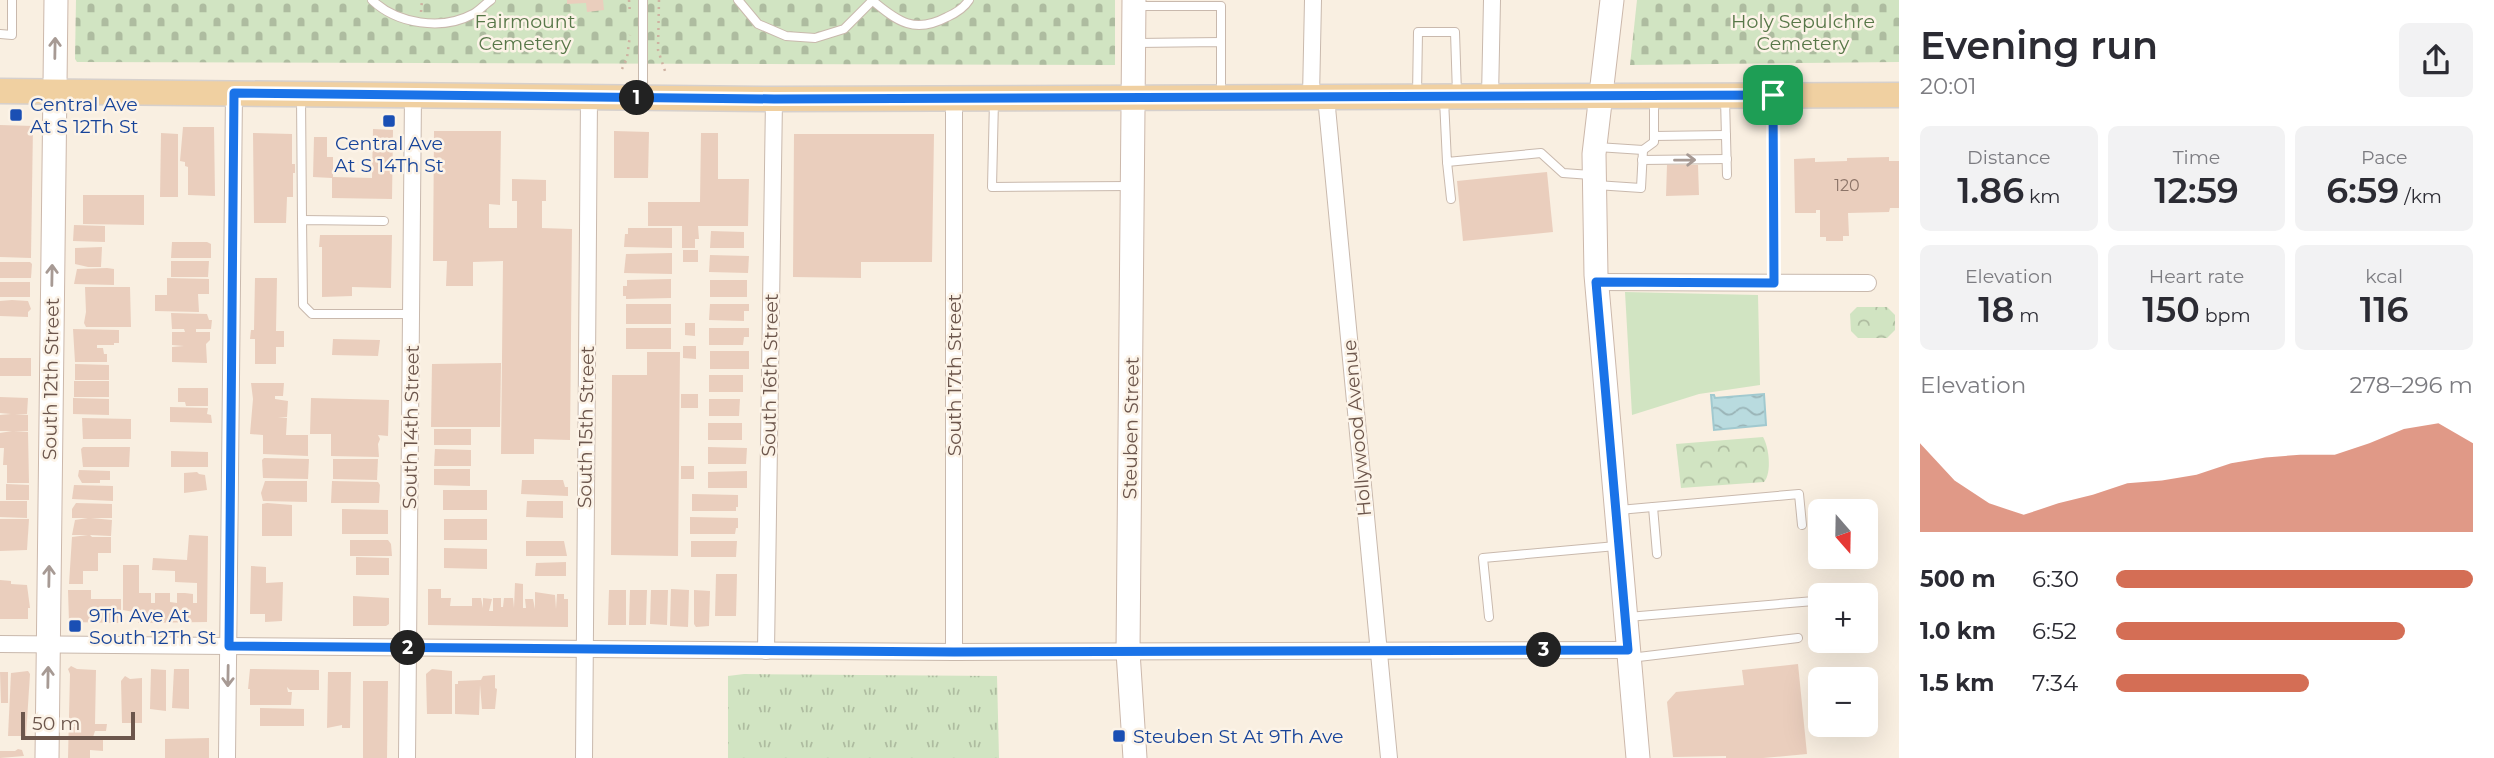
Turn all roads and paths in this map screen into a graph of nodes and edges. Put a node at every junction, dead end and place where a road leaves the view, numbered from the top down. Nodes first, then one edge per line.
1 (12, 0) edge
2 (56, 0) edge
3 (372, 0) edge
4 (491, 0) edge
5 (629, 0) edge
6 (643, 0) edge
7 (659, 0) edge
8 (738, 0) edge
9 (873, 0) edge
10 (969, 0) edge
11 (1312, 0) edge
12 (1492, 0) edge
13 (1612, 0) edge
14 (1134, 3) edge
15 (630, 18) dead end
16 (630, 32) dead end
17 (0, 34) edge
18 (1221, 42) junction
19 (1134, 43) junction
20 (622, 69) dead end
21 (665, 71) dead end
22 (0, 91) edge
23 (55, 92) junction
24 (234, 93) junction
25 (302, 94) junction
26 (413, 95) junction
27 (1773, 95) junction
28 (1899, 95) edge
29 (1600, 96) junction
30 (1654, 96) junction
31 (1725, 96) junction
32 (589, 97) junction
33 (1319, 97) junction
34 (1417, 97) junction
35 (1451, 97) junction
36 (1490, 97) junction
37 (643, 98) junction
38 (1134, 98) junction
39 (1221, 98) junction
40 (774, 99) junction
41 (954, 99) junction
42 (994, 99) junction
43 (1726, 135) junction
44 (1654, 136) junction
45 (1595, 147) junction
46 (1643, 150) junction
47 (1727, 159) junction
48 (1643, 160) junction
49 (1447, 162) junction
50 (1727, 175) dead end
51 (1595, 180) junction
52 (1133, 186) junction
53 (1451, 199) dead end
54 (302, 220) junction
55 (384, 221) dead end
56 (1596, 282) junction
57 (1774, 283) junction
58 (1868, 283) dead end
59 (412, 314) junction
60 (1653, 507) junction
61 (1616, 510) junction
62 (1802, 524) dead end
63 (1619, 546) junction
64 (1657, 554) dead end
65 (1808, 602) edge
66 (1489, 617) dead end
67 (1625, 617) junction
68 (1798, 638) dead end
69 (0, 644) edge
70 (48, 644) junction
71 (229, 646) junction
72 (408, 648) junction
73 (584, 650) junction
74 (766, 651) junction
75 (1379, 651) junction
76 (954, 652) junction
77 (1128, 652) junction
78 (1628, 654) junction
79 (1133, 757) edge
80 (47, 758) edge
81 (228, 758) edge
82 (407, 758) edge
83 (584, 758) edge
84 (1389, 758) edge
85 (1638, 758) edge

1 - 17 lane
23 -> 2 main road, South 12th Street
3 - 4 lane
5 - 15 path
6 - 37 lane
7 - 21 path
8 - 9 lane
9 - 10 lane
11 - 33 street, Hollywood Avenue
12 - 36 street
13 - 29 main road
14 - 18 lane
14 - 19 main road, Steuben Street
16 - 20 path
18 - 19 lane
18 - 39 lane
19 - 38 main road, Steuben Street
22 - 23 main road
23 - 24 main road
70 -> 23 main road, South 12th Street
24 - 25 main road
24 - 71 street
25 - 26 main road
25 - 54 lane
26 - 32 main road
26 - 59 street, South 14th Street
27 - 28 main road
27 - 31 main road
27 - 57 lane
29 - 30 main road
29 - 36 main road
29 - 45 main road
30 - 31 main road
30 - 44 lane
31 - 43 lane
32 - 37 main road
32 - 73 street, South 15th Street
33 - 34 main road
33 - 39 main road
33 - 75 street, Hollywood Avenue
34 - 35 main road
34 - 35 lane
35 - 36 main road
35 - 49 lane
37 - 40 main road
38 - 39 main road
38 - 42 main road
38 - 52 main road, Steuben Street
40 - 41 main road
40 - 74 street, South 16th Street
41 - 42 main road
41 - 76 street, South 17th Street
42 - 52 lane
43 - 44 lane
43 - 47 lane
44 - 46 lane
45 - 46 lane
45 - 51 main road
46 - 48 lane
48 -> 47 lane
47 - 50 lane
48 - 51 lane
49 - 51 lane
49 - 53 lane
51 - 56 main road
52 - 77 main road, Steuben Street
54 - 55 lane
54 - 59 lane
56 - 57 street
56 - 61 main road
57 - 58 street
59 - 72 street, South 14th Street
60 - 61 lane
60 - 62 lane
60 - 64 lane
61 - 63 main road
63 - 66 lane
63 - 67 main road
65 - 67 lane
67 - 78 main road
68 - 78 lane
69 - 70 street
70 - 71 street
80 -> 70 main road, South 12th Street
71 - 72 street
71 -> 81 street
72 - 73 street
72 - 82 street, South 14th Street
73 - 74 street
73 - 83 street, South 15th Street
74 - 76 street
75 - 77 street
75 - 78 street
75 - 84 street, Hollywood Avenue
76 - 77 street
77 - 79 main road, Steuben Street
78 - 85 main road

